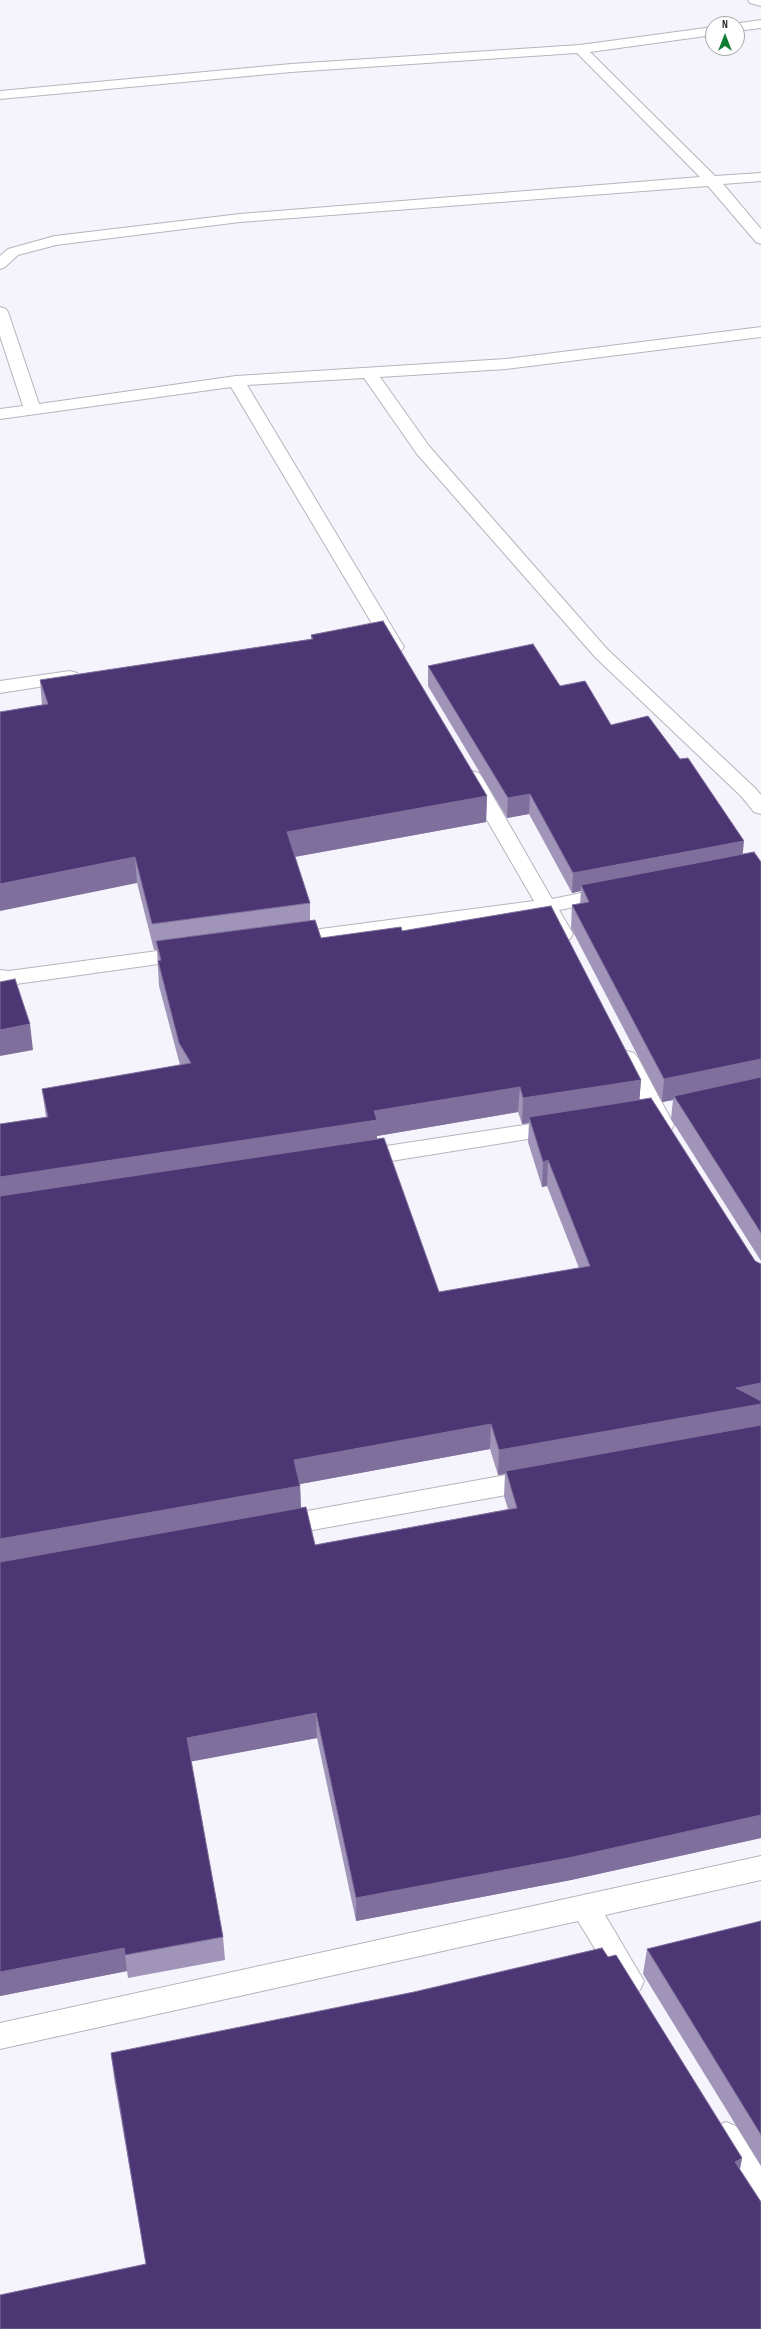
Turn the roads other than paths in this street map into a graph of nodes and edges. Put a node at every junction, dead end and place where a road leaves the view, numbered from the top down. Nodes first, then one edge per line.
1 (755, 0) edge
2 (761, 2) edge
3 (761, 24) edge
4 (745, 26) edge
5 (705, 32) edge
6 (580, 49) junction
7 (0, 96) edge
8 (761, 177) edge
9 (711, 180) junction
10 (761, 239) edge
11 (0, 264) edge
12 (0, 312) edge
13 (761, 332) edge
14 (369, 373) junction
15 (236, 381) junction
16 (34, 410) junction
17 (0, 414) edge
18 (404, 663) edge
19 (86, 674) edge
20 (0, 688) edge
21 (464, 764) edge
22 (761, 808) edge
23 (632, 890) edge
24 (548, 906) junction
25 (273, 943) edge
26 (570, 947) edge
27 (202, 952) edge
28 (0, 977) edge
29 (619, 1044) edge
30 (678, 1108) edge
31 (655, 1112) junction
32 (631, 1116) edge
33 (576, 1125) edge
34 (672, 1139) edge
35 (339, 1161) edge
36 (557, 1475) edge
37 (259, 1529) edge
38 (761, 1868) edge
39 (585, 1907) junction
40 (642, 2000) edge
41 (0, 2036) edge
42 (712, 2113) edge
43 (761, 2193) edge

1 - 2 street
3 - 4 street
5 - 6 street
6 - 7 street
6 - 9 street
8 - 9 street
9 - 10 street
9 - 11 street
12 - 16 street
13 - 14 street
14 - 15 street
14 - 22 street
15 - 16 street
15 - 18 street
16 - 17 street
19 - 20 street
21 - 24 street
23 - 24 street
24 - 25 street
24 - 26 street
27 - 28 street
29 - 31 street
30 - 31 street
31 - 32 street
31 - 34 street
33 - 35 street
36 - 37 street
38 - 39 street
39 - 40 street
39 - 41 street
42 - 43 street

